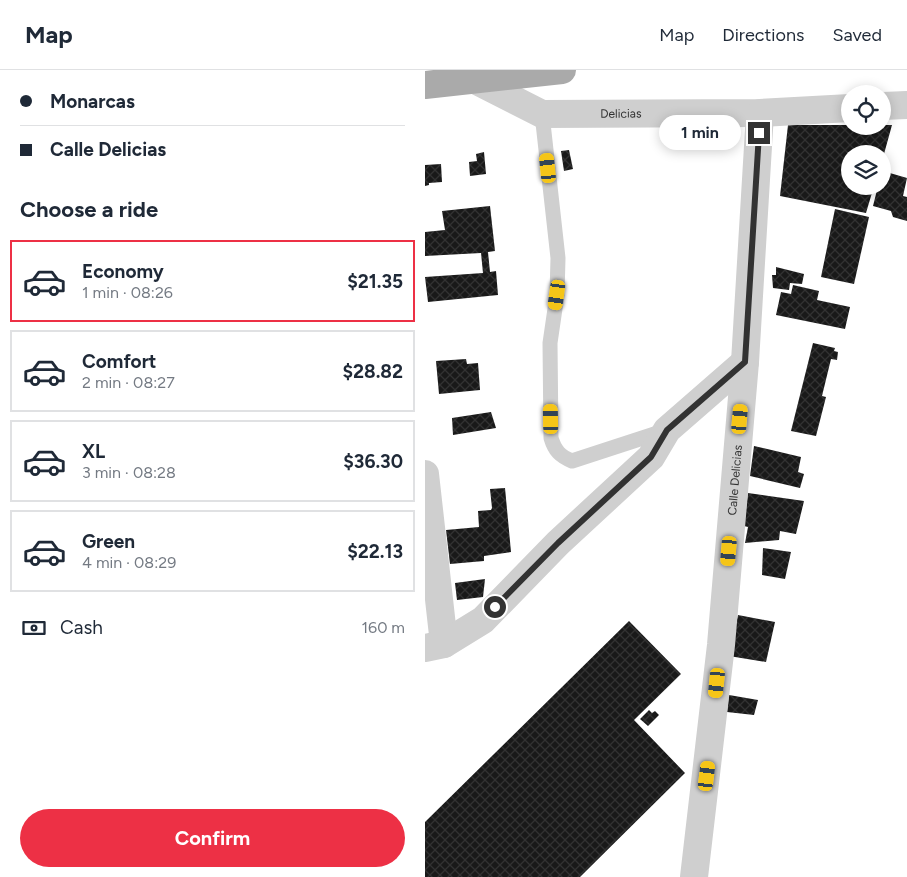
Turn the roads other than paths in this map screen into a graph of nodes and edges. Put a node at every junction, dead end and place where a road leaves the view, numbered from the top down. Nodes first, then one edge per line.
1 (563, 70) edge
2 (475, 80) junction
3 (425, 85) edge
4 (907, 105) edge
5 (891, 106) edge
6 (841, 109) edge
7 (542, 114) junction
8 (760, 114) junction
9 (745, 362) junction
10 (667, 430) junction
11 (425, 474) edge
12 (435, 646) edge
13 (694, 877) edge

1 - 2 main road
2 - 3 main road
2 - 7 street
4 - 5 street
6 - 8 street, Delicias
7 - 8 street, Delicias
7 - 10 lane
8 - 9 street, Calle Delicias
9 - 10 street
9 - 13 street, Calle Delicias
10 - 12 street
11 - 12 street

